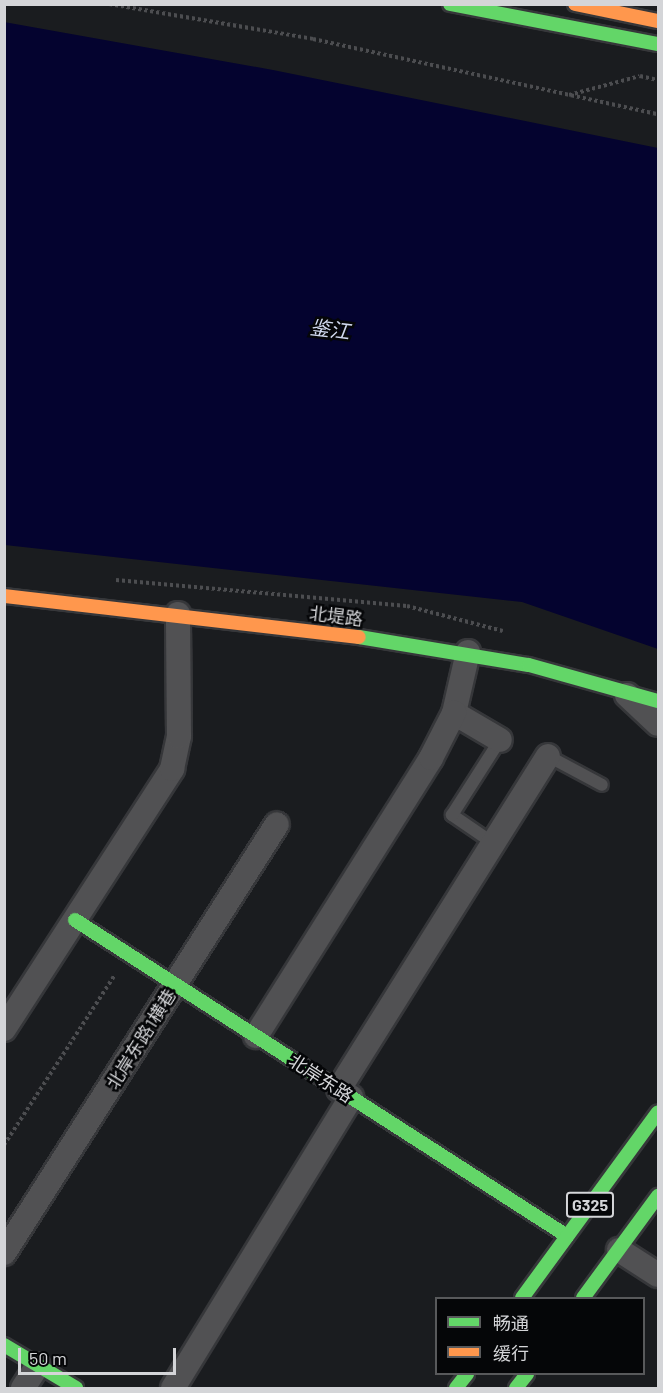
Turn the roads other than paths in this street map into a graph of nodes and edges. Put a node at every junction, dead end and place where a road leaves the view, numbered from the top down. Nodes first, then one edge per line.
1 (450, 4) edge
2 (576, 4) edge
3 (658, 21) edge
4 (658, 44) edge
5 (4, 596) edge
6 (178, 614) junction
7 (468, 652) junction
8 (623, 691) junction
9 (658, 701) edge
10 (454, 713) junction
11 (658, 724) edge
12 (500, 740) joint
13 (548, 756) joint
14 (602, 785) dead end
15 (278, 824) dead end
16 (493, 843) junction
17 (75, 920) junction
18 (176, 984) junction
19 (4, 1029) edge
20 (256, 1036) junction
21 (345, 1093) junction
22 (658, 1112) edge
23 (658, 1196) edge
24 (567, 1236) junction
25 (619, 1250) junction
26 (4, 1253) edge
27 (658, 1275) edge
28 (523, 1297) edge
29 (584, 1297) edge
30 (4, 1345) edge
31 (38, 1365) junction
32 (466, 1375) edge
33 (526, 1375) edge
34 (23, 1389) edge
35 (76, 1389) edge
36 (173, 1389) edge
37 (456, 1389) edge
38 (516, 1389) edge

1 - 4 main road
2 - 3 main road
5 - 6 main road, 北堤路
6 - 7 main road, 北堤路
6 - 17 street
7 - 8 main road, 北堤路
7 - 10 street
8 - 9 main road, 北堤路
8 - 11 street
10 - 12 street
10 - 20 street
12 - 16 lane
13 - 14 lane
13 - 16 street
15 - 18 street, 北岸东路1横巷
16 - 21 street
17 - 18 main road, 北岸东路
17 - 19 street
18 - 20 main road, 北岸东路
18 - 26 street, 北岸东路1横巷
20 - 21 main road, 北岸东路
21 - 24 main road, 北岸东路
21 - 36 street
22 - 24 main road, G325
23 - 25 main road, G325
24 - 28 main road, G325
25 - 27 street
25 - 29 main road, G325
30 - 31 main road
31 - 34 street
31 - 35 main road
32 - 37 main road
33 - 38 main road

